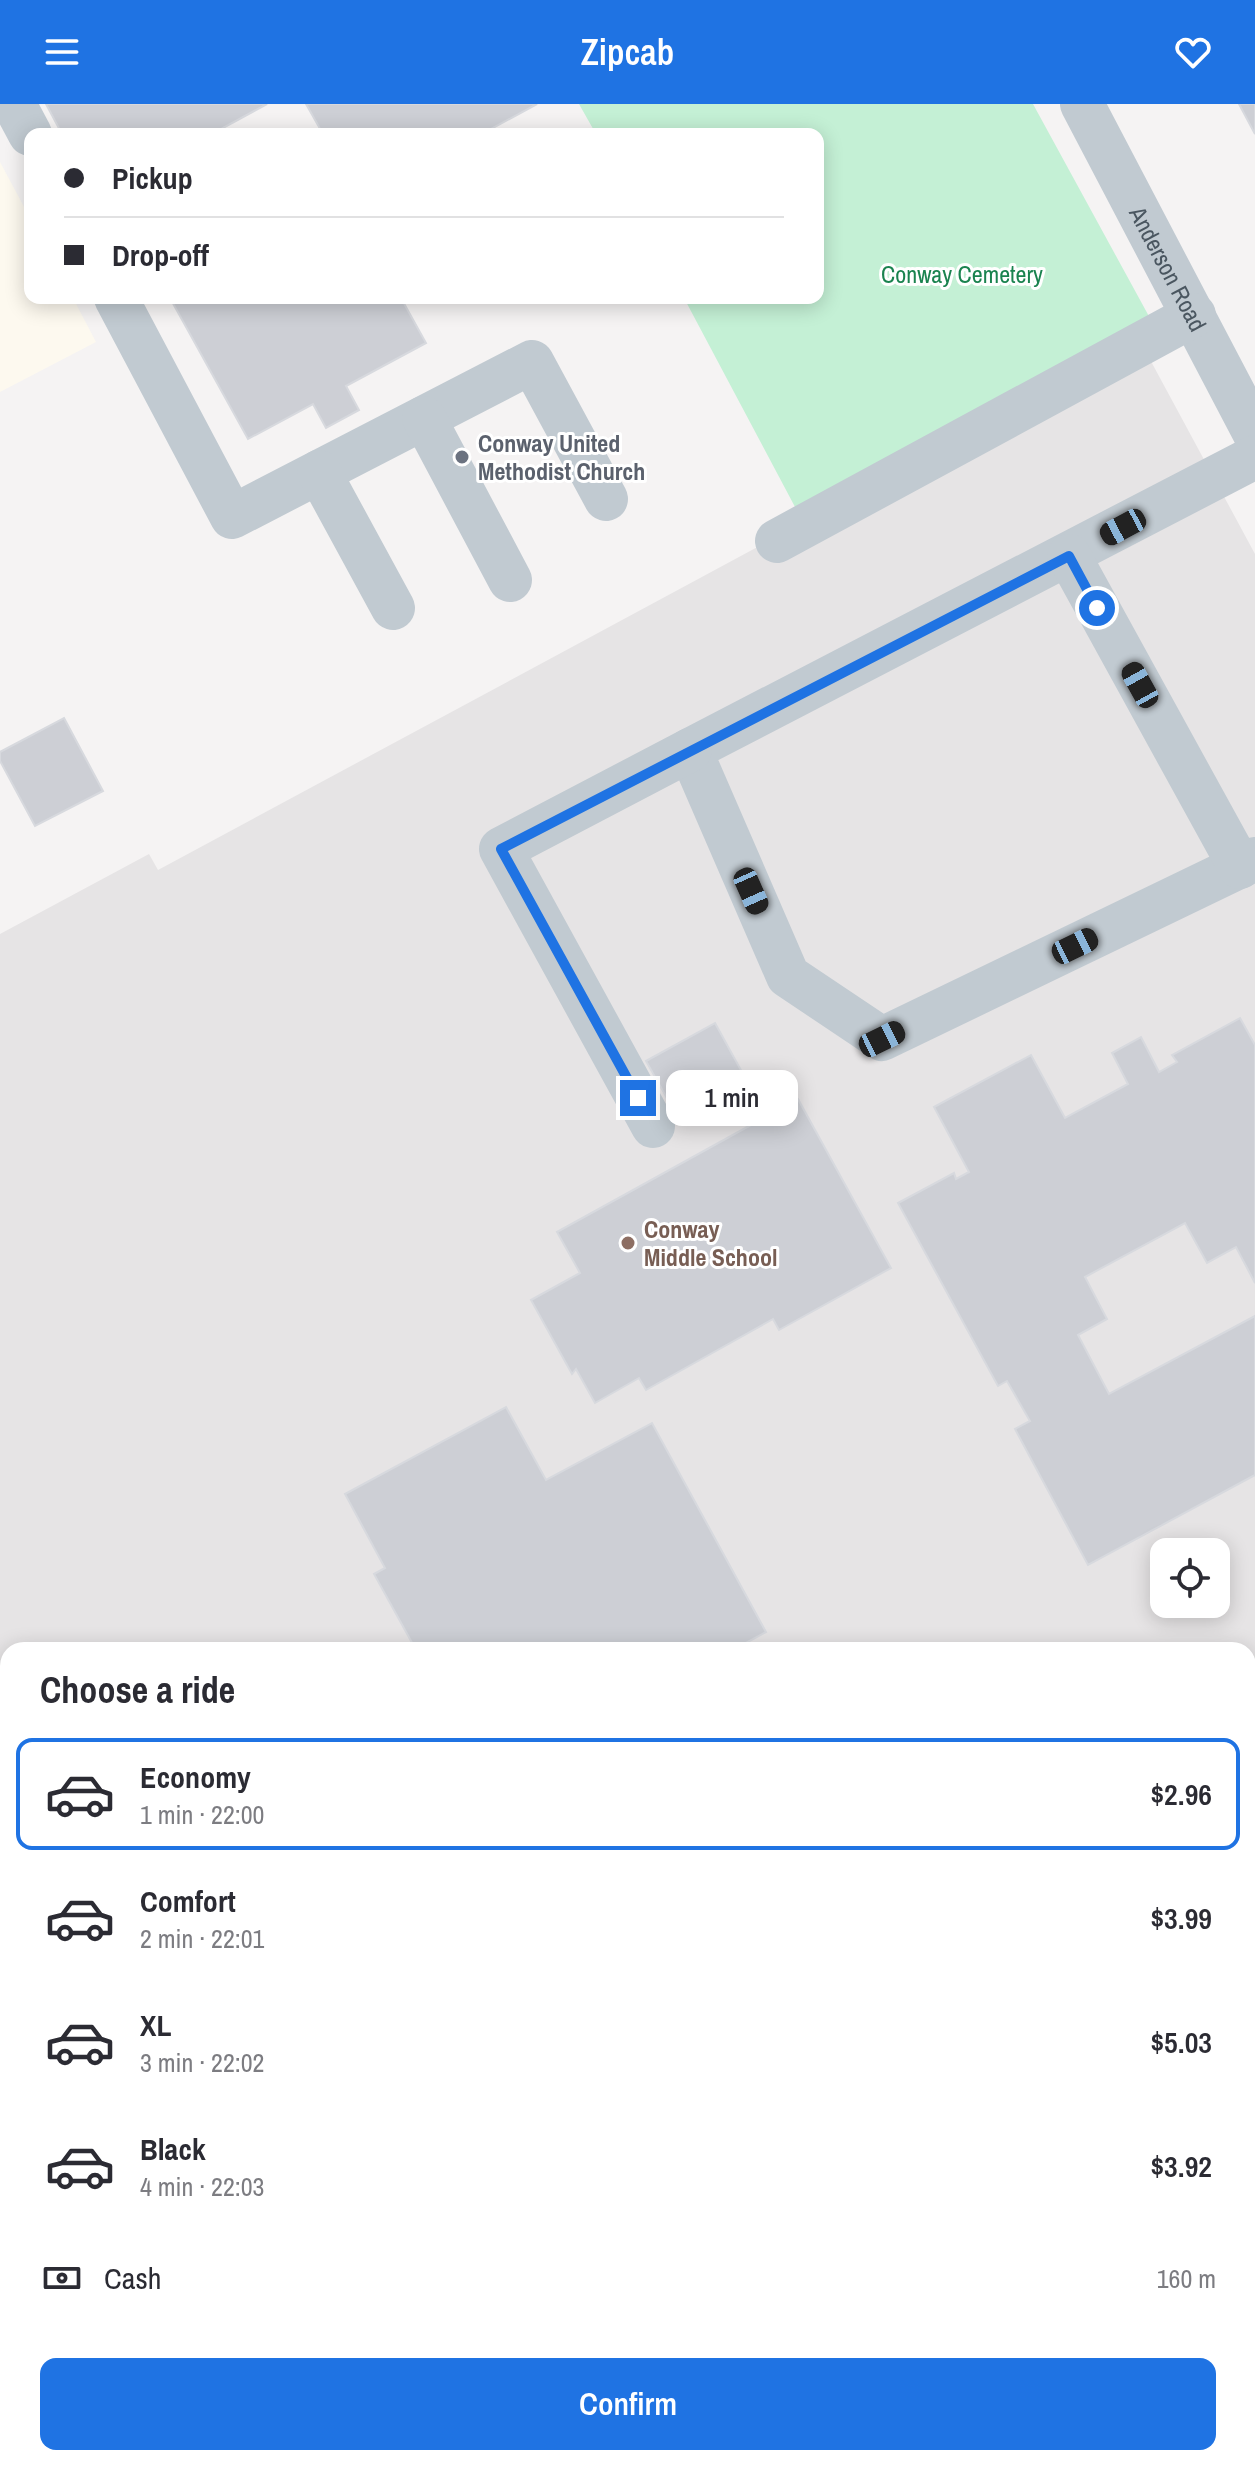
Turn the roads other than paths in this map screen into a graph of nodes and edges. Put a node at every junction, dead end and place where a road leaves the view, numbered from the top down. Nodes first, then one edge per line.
1 (14, 104) edge
2 (1082, 104) edge
3 (27, 128) edge
4 (119, 304) edge
5 (1194, 315) junction
6 (424, 418) junction
7 (1255, 434) edge
8 (1255, 457) edge
9 (319, 472) junction
10 (606, 499) dead end
11 (777, 541) dead end
12 (1069, 556) junction
13 (510, 580) dead end
14 (393, 608) dead end
15 (690, 750) junction
16 (1247, 863) edge
17 (653, 1126) dead end

1 - 3 street
2 - 5 street, Anderson Road
4 - 9 street
5 - 7 street, Anderson Road
5 - 11 street
6 - 9 street
6 - 10 street
6 - 13 street
8 - 12 street
9 - 14 street
12 - 15 street
12 - 16 street
15 - 16 street
15 - 17 street

